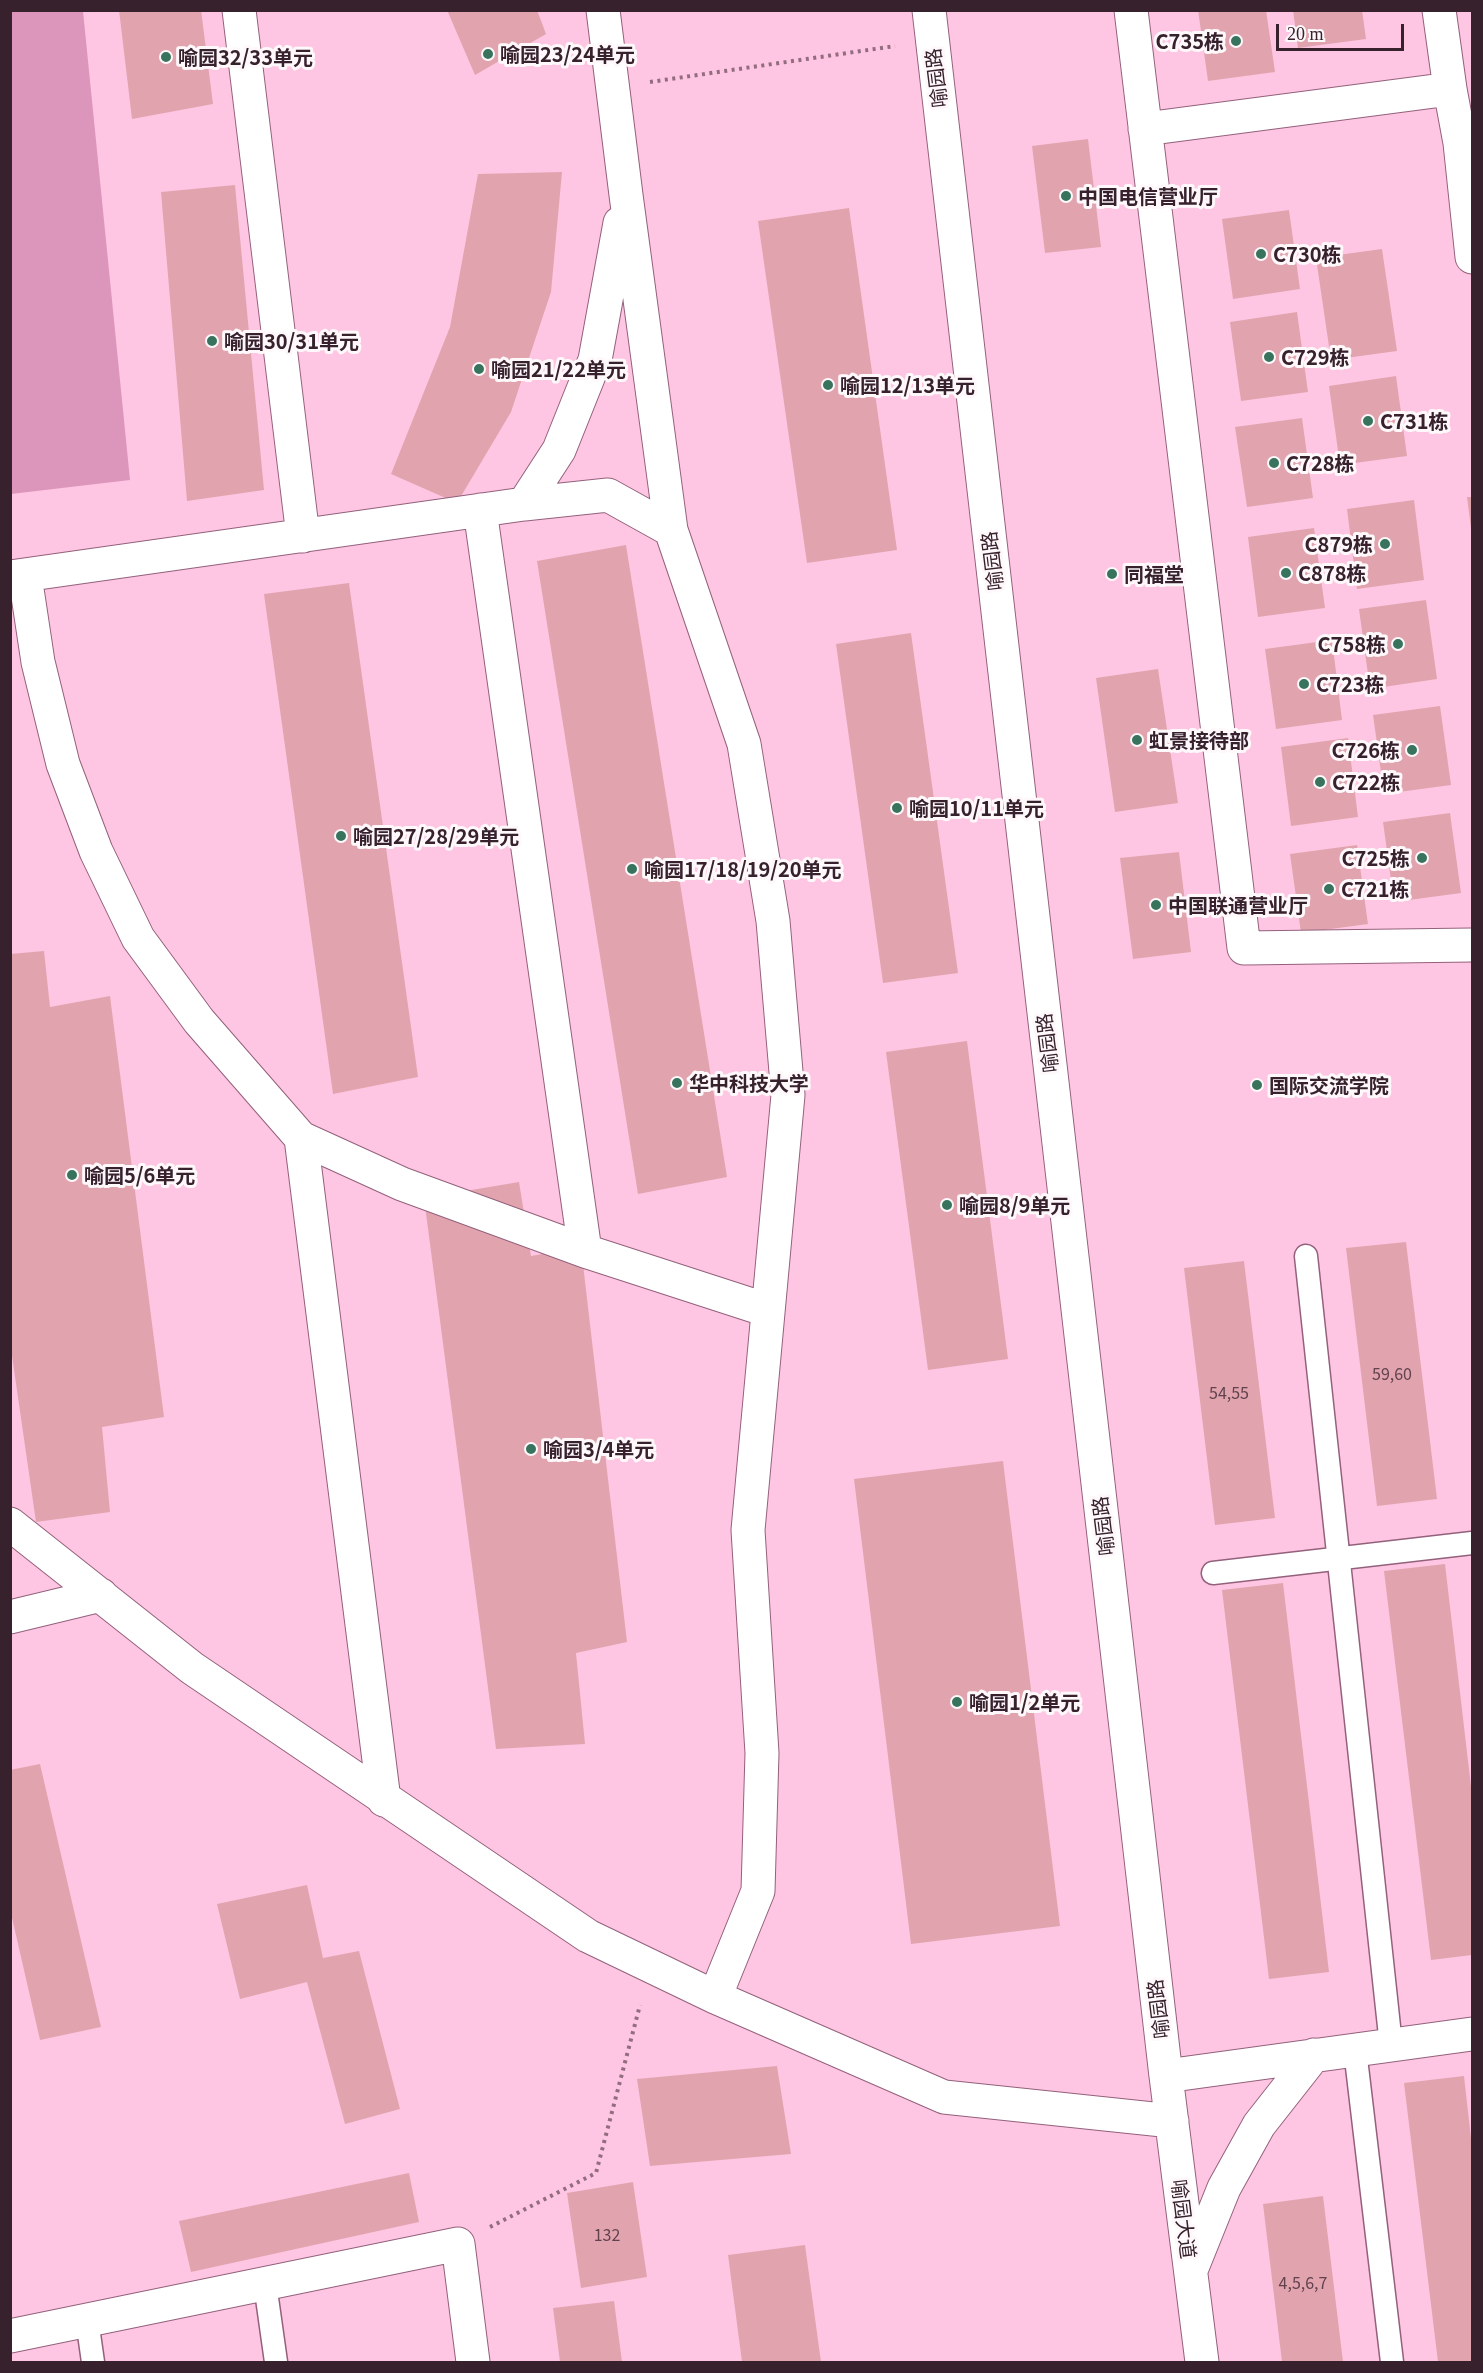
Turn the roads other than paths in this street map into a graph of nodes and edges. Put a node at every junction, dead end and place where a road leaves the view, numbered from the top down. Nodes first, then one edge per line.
1 (239, 10) edge
2 (603, 10) edge
3 (1131, 10) edge
4 (1439, 10) edge
5 (931, 25) edge
6 (1450, 89) junction
7 (1145, 129) junction
8 (626, 195) junction
9 (1473, 257) edge
10 (524, 504) junction
11 (480, 510) junction
12 (671, 531) junction
13 (303, 536) junction
14 (18, 577) edge
15 (1473, 945) edge
16 (301, 1138) junction
17 (585, 1251) junction
18 (1306, 1256) dead end
19 (767, 1310) junction
20 (10, 1524) edge
21 (1473, 1543) edge
22 (1339, 1558) junction
23 (1213, 1573) dead end
24 (101, 1595) junction
25 (10, 1617) edge
26 (384, 1800) junction
27 (715, 1997) junction
28 (1473, 2034) edge
29 (1391, 2044) junction
30 (1355, 2050) junction
31 (1314, 2055) junction
32 (1166, 2076) junction
33 (1172, 2121) junction
34 (1190, 2272) junction
35 (265, 2284) junction
36 (87, 2320) junction
37 (10, 2336) edge
38 (93, 2362) edge
39 (276, 2362) edge
40 (473, 2362) edge
41 (1202, 2362) edge
42 (1392, 2362) edge

1 - 13 street
2 - 8 street
3 - 7 street
4 - 6 street
5 - 32 street, 喻园路
6 - 7 street
6 - 9 street
7 - 15 street
8 - 10 street
8 - 12 street
10 - 11 street
10 - 12 street
11 - 13 street
11 - 17 street
12 - 19 street
13 - 14 street
14 - 16 street
16 - 17 street
16 - 26 street
17 - 19 street
18 - 22 lane
19 - 27 street
20 - 24 street
21 - 22 lane
22 - 23 lane
22 - 29 lane
24 - 25 street
24 - 26 street
26 - 27 street
27 - 33 street
28 - 29 street
29 - 30 street
30 - 31 street
30 - 42 lane
31 - 32 street
31 - 34 street
32 - 33 street, 喻园大道
33 - 34 street, 喻园大道
34 - 41 street, 喻园大道
35 - 36 street
35 - 39 lane
35 - 40 street
36 - 37 street
36 - 38 lane

